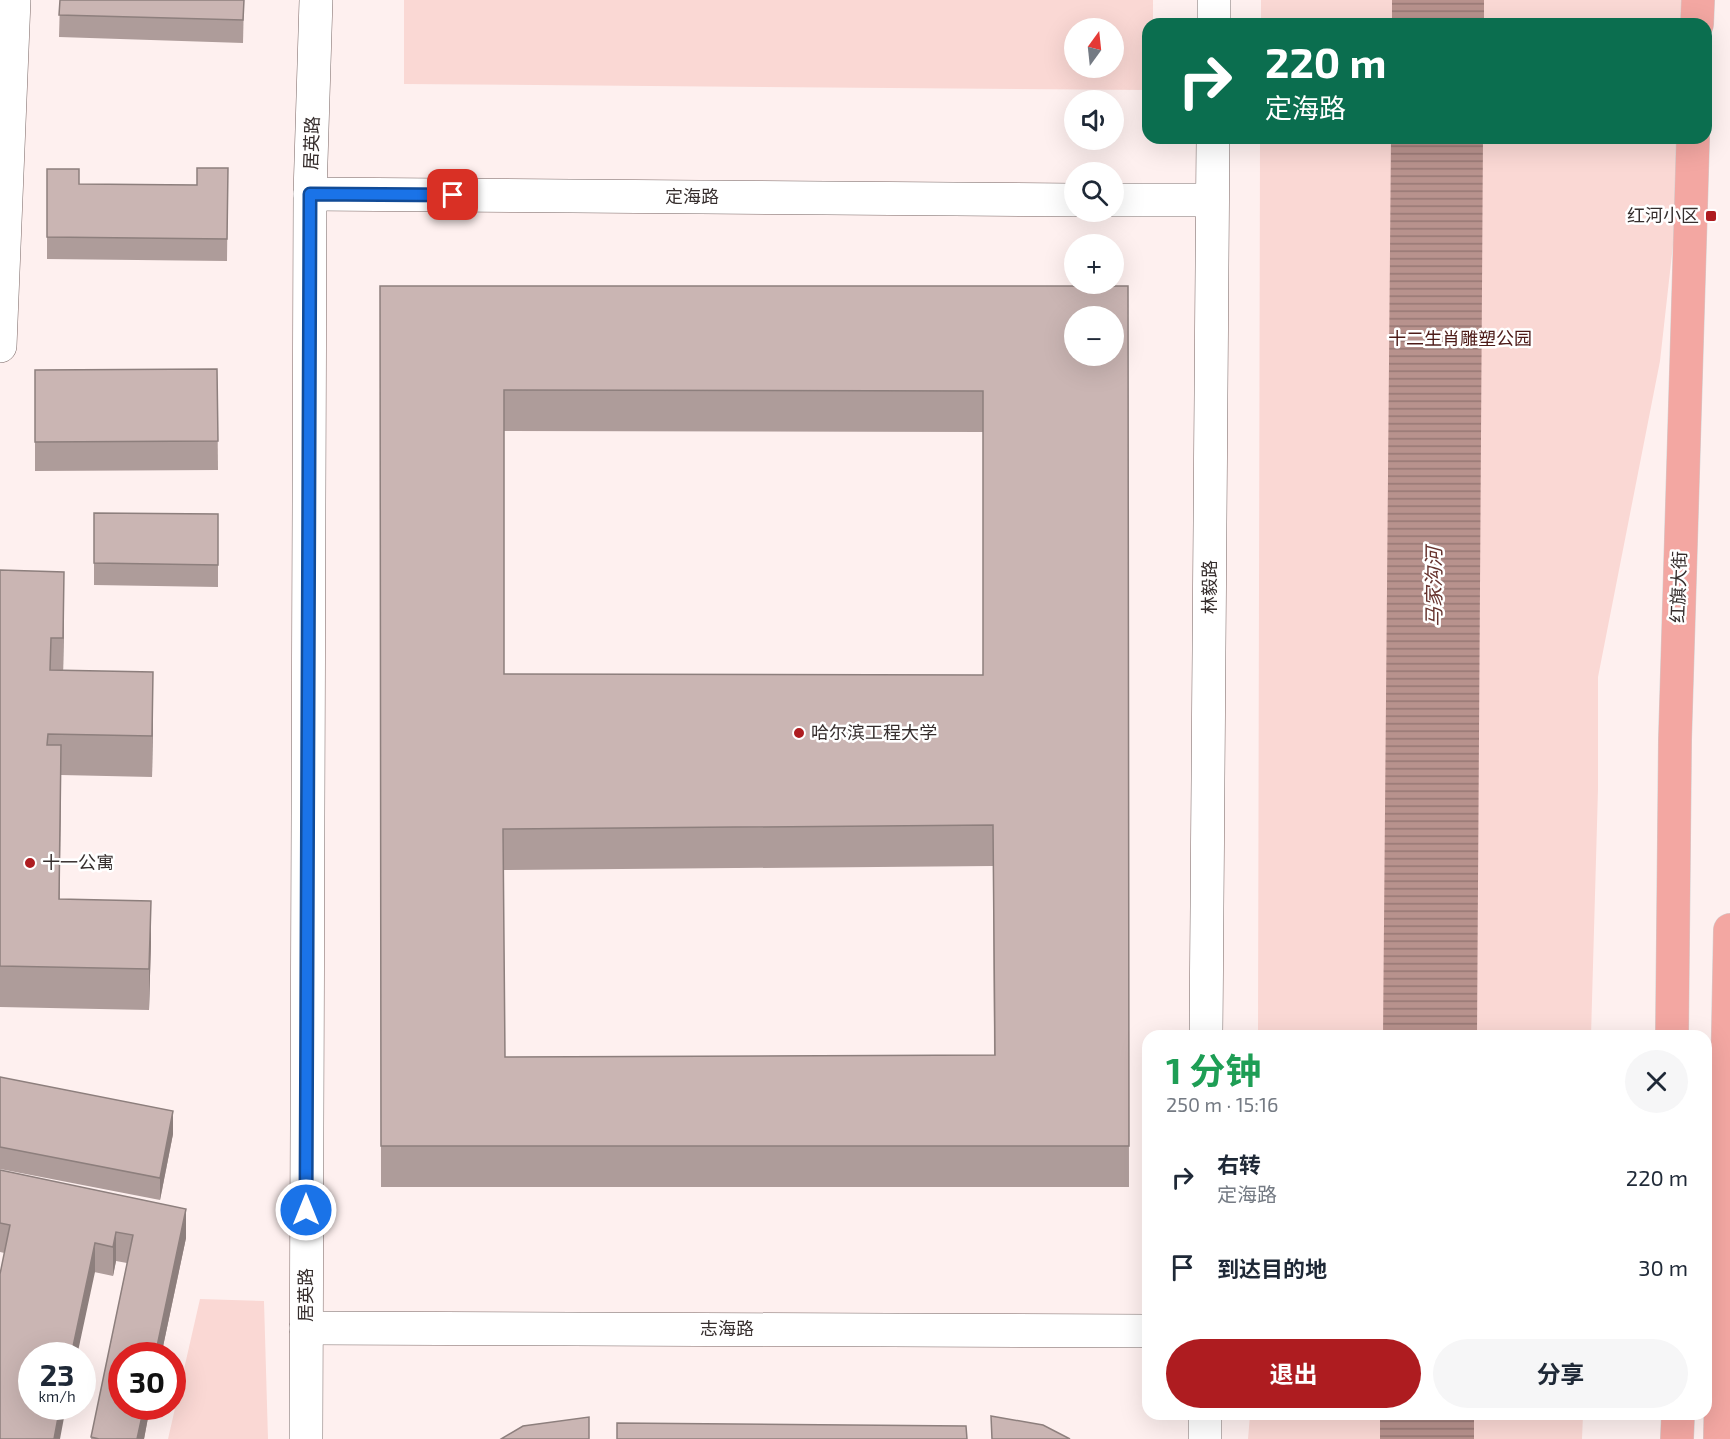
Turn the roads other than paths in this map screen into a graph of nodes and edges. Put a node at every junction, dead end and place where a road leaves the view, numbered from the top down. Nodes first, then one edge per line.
1 (14, 0) edge
2 (316, 0) edge
3 (1214, 0) edge
4 (1698, 0) edge
5 (1214, 18) edge
6 (1697, 18) edge
7 (1213, 144) edge
8 (1693, 144) edge
9 (310, 194) junction
10 (1064, 200) edge
11 (1124, 200) edge
12 (1212, 201) junction
13 (0, 346) edge
14 (1730, 930) edge
15 (1206, 1030) edge
16 (1672, 1030) edge
17 (306, 1328) junction
18 (1142, 1331) edge
19 (1204, 1420) edge
20 (1678, 1420) edge
21 (306, 1439) edge
22 (1204, 1439) edge
23 (1677, 1439) edge
24 (1720, 1439) edge

1 - 13 street
2 - 9 street, 居英路
3 - 5 street
4 - 6 main road
7 - 12 street, 林毅路
8 - 16 main road, 红旗大街
9 - 10 street, 定海路
9 - 17 street, 居英路
11 - 12 street
12 - 15 street, 林毅路
14 - 24 main road
17 - 18 street, 志海路
17 - 21 street, 居英路
19 - 22 street
20 - 23 main road

